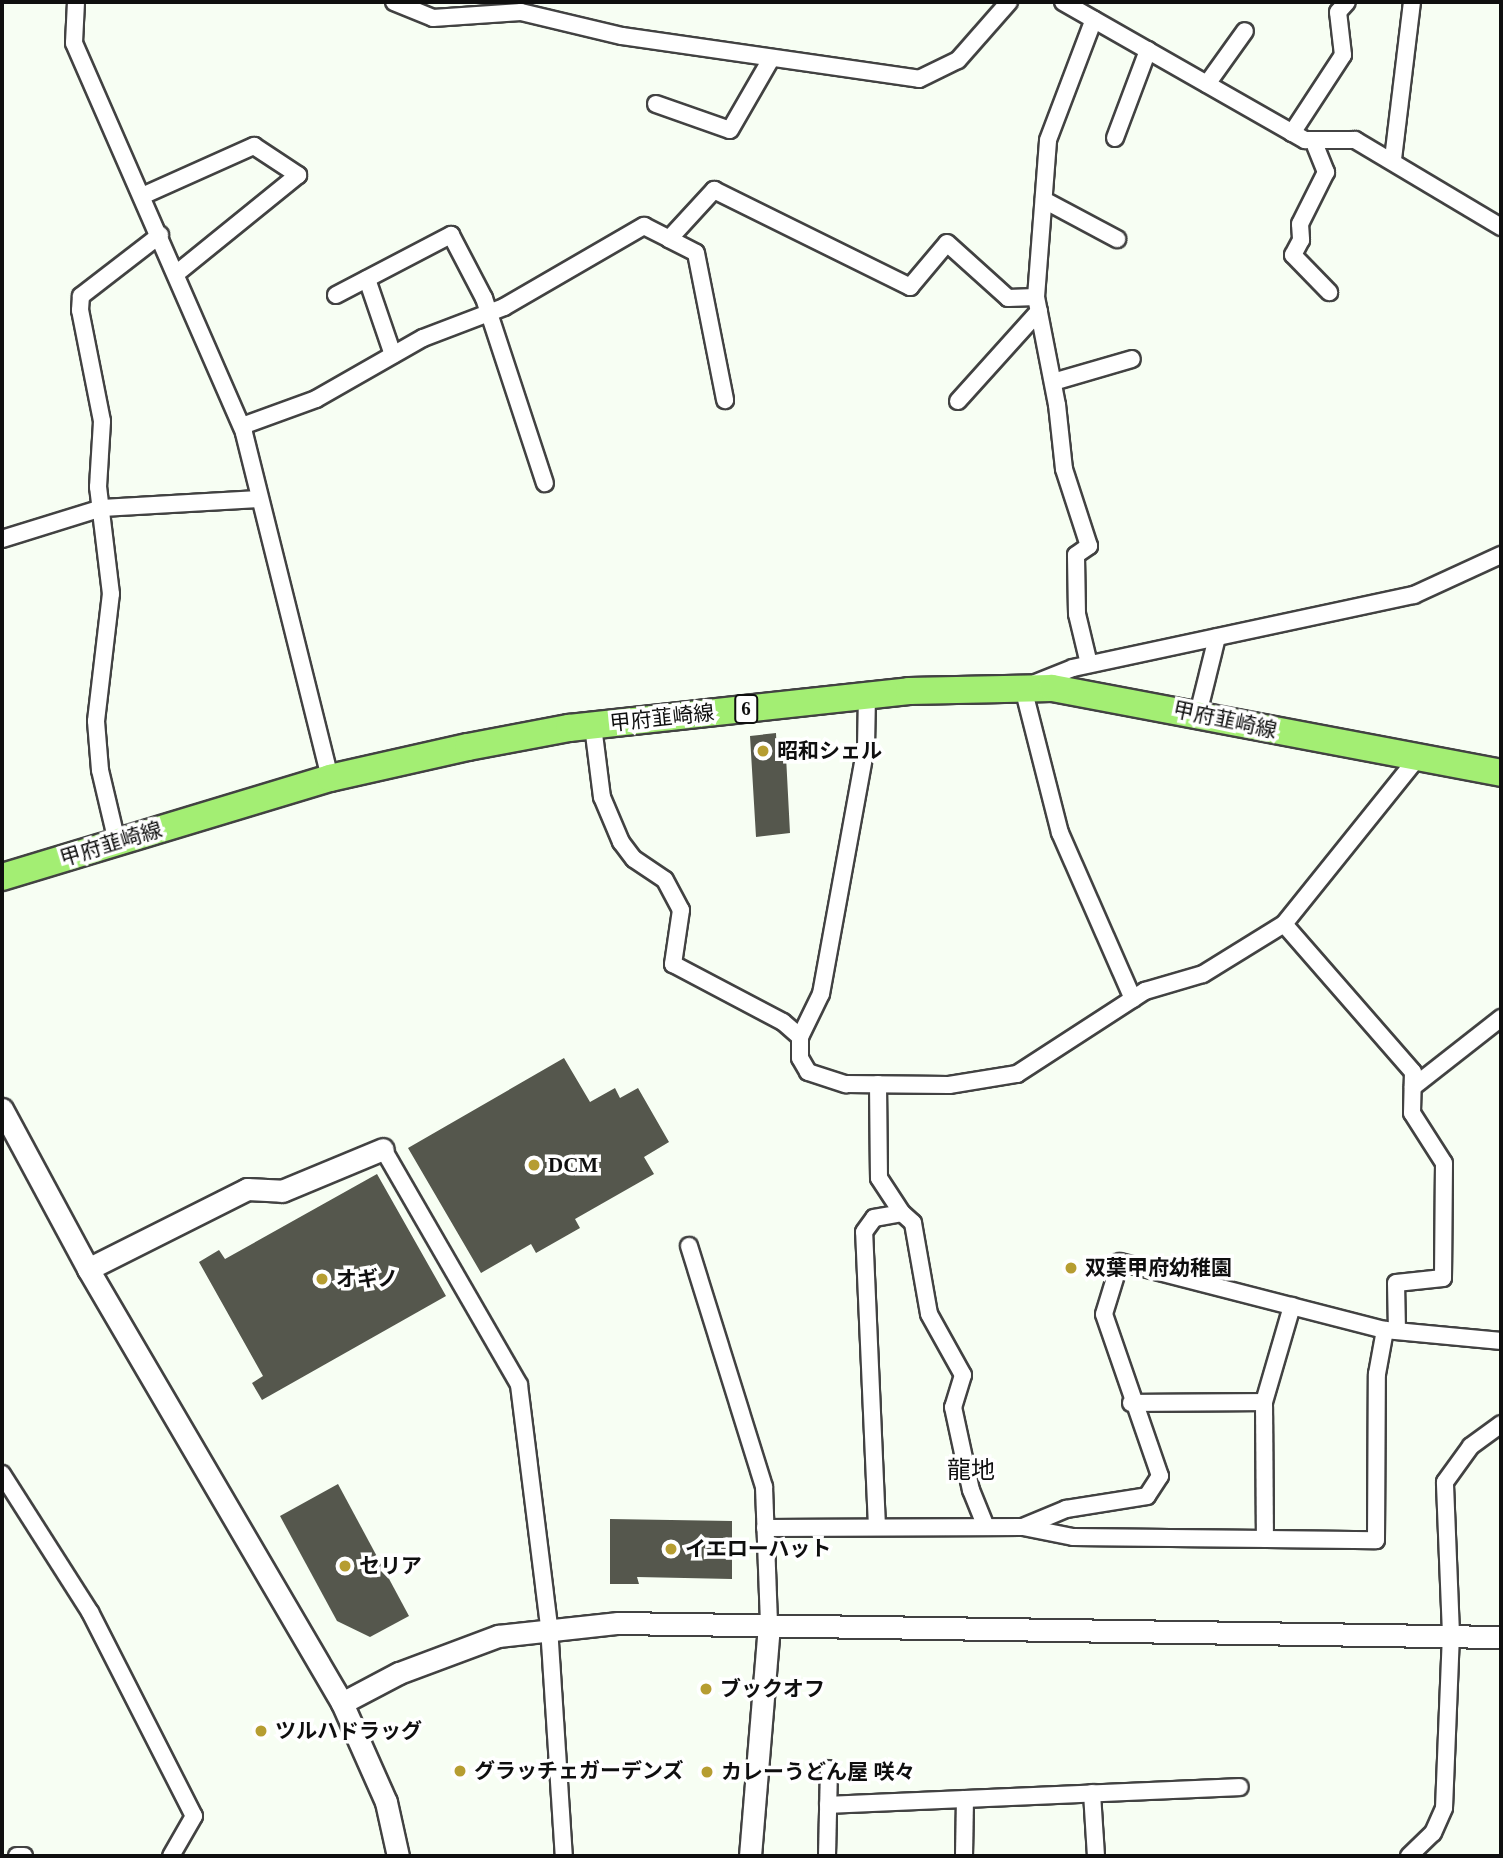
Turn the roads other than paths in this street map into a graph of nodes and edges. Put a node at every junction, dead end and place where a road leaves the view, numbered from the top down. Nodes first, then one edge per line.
1 (76, 2) edge
2 (394, 2) edge
3 (1009, 2) edge
4 (1063, 2) edge
5 (1347, 2) edge
6 (1412, 2) edge
7 (1094, 19) junction
8 (1245, 31) dead end
9 (1149, 50) junction
10 (771, 59) junction
11 (1208, 84) junction
12 (656, 104) dead end
13 (1292, 133) junction
14 (1115, 138) dead end
15 (1313, 140) junction
16 (1393, 159) junction
17 (142, 196) junction
18 (1044, 200) junction
19 (1501, 227) edge
20 (160, 234) junction
21 (669, 239) junction
22 (1116, 239) dead end
23 (177, 273) junction
24 (367, 279) junction
25 (1329, 292) dead end
26 (336, 295) dead end
27 (1037, 304) junction
28 (488, 313) junction
29 (393, 355) junction
30 (1132, 359) dead end
31 (1053, 382) junction
32 (725, 400) dead end
33 (958, 401) dead end
34 (242, 426) junction
35 (545, 483) dead end
36 (260, 499) junction
37 (102, 508) junction
38 (2, 539) edge
39 (1501, 555) edge
40 (1217, 637) junction
41 (1089, 664) junction
42 (1023, 688) junction
43 (867, 696) junction
44 (1198, 714) junction
45 (593, 726) junction
46 (1416, 760) junction
47 (1501, 773) edge
48 (330, 778) junction
49 (117, 842) junction
50 (2, 877) edge
51 (1284, 924) junction
52 (1133, 999) junction
53 (1501, 1018) edge
54 (800, 1037) junction
55 (877, 1084) junction
56 (1413, 1087) junction
57 (2, 1109) edge
58 (383, 1149) joint
59 (902, 1213) junction
60 (689, 1246) dead end
61 (88, 1269) junction
62 (1292, 1306) junction
63 (1391, 1331) junction
64 (1501, 1341) edge
65 (1264, 1402) junction
66 (1131, 1403) junction
67 (1501, 1424) edge
68 (2, 1474) edge
69 (877, 1527) junction
70 (986, 1527) junction
71 (1023, 1527) junction
72 (765, 1528) junction
73 (1265, 1539) junction
74 (769, 1626) junction
75 (549, 1627) junction
76 (1451, 1634) junction
77 (1501, 1637) edge
78 (342, 1703) junction
79 (829, 1769) dead end
80 (1240, 1787) dead end
81 (1092, 1793) junction
82 (965, 1799) junction
83 (828, 1805) junction
84 (17, 1856) edge
85 (24, 1856) edge
86 (171, 1856) edge
87 (398, 1856) edge
88 (564, 1856) edge
89 (750, 1856) edge
90 (827, 1856) edge
91 (964, 1856) edge
92 (1096, 1856) edge
93 (1409, 1856) edge

1 - 17 street
2 - 10 street
3 - 10 street
4 - 7 street
5 - 13 street
6 - 16 street
7 - 9 street
7 - 18 street
8 - 11 street
9 - 11 street
9 - 14 street
10 - 12 street
11 - 13 street
13 - 15 street
15 - 16 street
15 - 25 street
16 - 19 street
17 - 20 street
17 - 23 street
18 - 22 street
18 - 27 street
20 - 23 street
20 - 37 street
21 - 27 street
21 - 28 street
21 - 32 street
23 - 34 street
24 - 26 street
24 - 28 street
24 - 29 street
27 - 31 street
27 - 33 street
28 - 29 street
28 - 35 street
29 - 34 street
30 - 31 street
31 - 41 street
34 - 36 street
36 - 37 street
36 - 48 street
37 - 38 street
37 - 49 street
39 - 40 street
40 - 41 street
40 - 44 street
41 - 42 street
42 - 43 main road, 甲府韮崎線 / 6
42 - 44 main road, 甲府韮崎線 / 6
42 - 52 street
43 - 45 main road, 甲府韮崎線 / 6
43 - 54 street
44 - 46 main road, 甲府韮崎線 / 6
45 - 48 main road, 甲府韮崎線 / 6
45 - 54 street
46 - 47 main road, 甲府韮崎線 / 6
46 - 51 street
48 - 49 main road, 甲府韮崎線 / 6
49 - 50 main road, 甲府韮崎線 / 6
51 - 52 street
51 - 56 street
52 - 55 street
53 - 56 street
54 - 55 street
55 - 59 street
56 - 63 street
57 - 61 street
58 - 61 street
58 - 75 street
59 - 69 street
59 - 70 street
60 - 72 street
61 - 78 street
62 - 63 street
62 - 65 street
62 - 66 street
63 - 64 street
63 - 73 street
65 - 66 street
65 - 73 street
66 - 71 street
67 - 76 street
68 - 86 street
69 - 70 street
69 - 72 street
70 - 71 street
71 - 73 street
72 - 74 street
74 - 75 street
74 - 76 street
74 - 89 street
75 - 78 street
75 - 88 street
76 - 77 street
76 - 93 street
78 - 87 street
79 - 83 street
80 - 81 street
81 - 82 street
81 - 92 street
82 - 83 street
82 - 91 street
83 - 90 street
84 - 85 street

